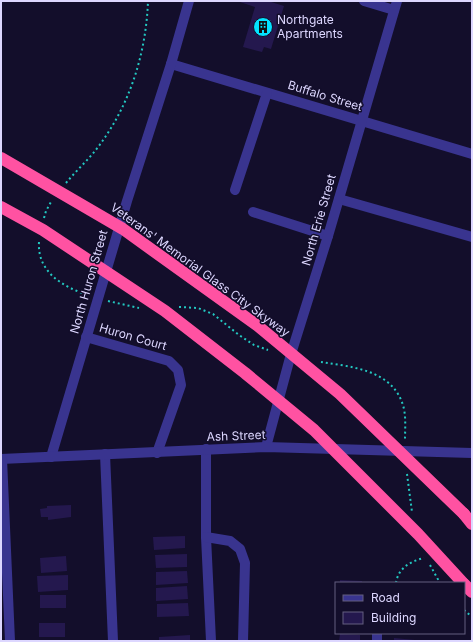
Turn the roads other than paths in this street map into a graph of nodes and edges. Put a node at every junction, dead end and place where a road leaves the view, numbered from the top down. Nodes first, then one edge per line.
1 (189, 1) edge
2 (364, 1) edge
3 (395, 5) edge
4 (171, 64) junction
5 (267, 93) junction
6 (361, 121) junction
7 (472, 154) edge
8 (1, 158) edge
9 (235, 190) dead end
10 (339, 199) junction
11 (1, 206) edge
12 (253, 212) dead end
13 (328, 236) junction
14 (472, 237) edge
15 (86, 337) junction
16 (266, 447) junction
17 (206, 449) junction
18 (157, 453) junction
19 (472, 453) edge
20 (105, 454) junction
21 (51, 457) junction
22 (2, 459) edge
23 (469, 520) edge
24 (206, 538) junction
25 (463, 582) edge
26 (465, 584) edge
27 (472, 592) edge
28 (4, 598) edge
29 (10, 641) edge
30 (113, 641) edge
31 (212, 641) edge
32 (243, 641) edge

1 - 4 street, North Huron Street
2 - 3 street
3 - 6 street, North Erie Street
4 - 5 street, Buffalo Street
4 - 15 street, North Huron Street
5 - 6 street, Buffalo Street
5 - 9 street
6 - 7 street, Buffalo Street
6 - 10 street, North Erie Street
8 - 23 highway, Veterans' Memorial Glass City Skyway, bridge
10 - 13 street, North Erie Street
10 - 14 street
11 - 25 highway, bridge
12 - 13 street
13 - 16 street, North Erie Street
15 - 18 street, Huron Court
15 - 21 street, North Huron Street
16 - 17 street, Ash Street
16 - 19 street, Ash Street
17 - 18 street, Ash Street
17 - 24 street
18 - 20 street, Ash Street
20 - 21 street, Ash Street
20 - 30 street
21 - 22 street, Ash Street
22 - 28 street
24 - 31 street
24 - 32 street
26 - 27 highway
28 - 29 street

